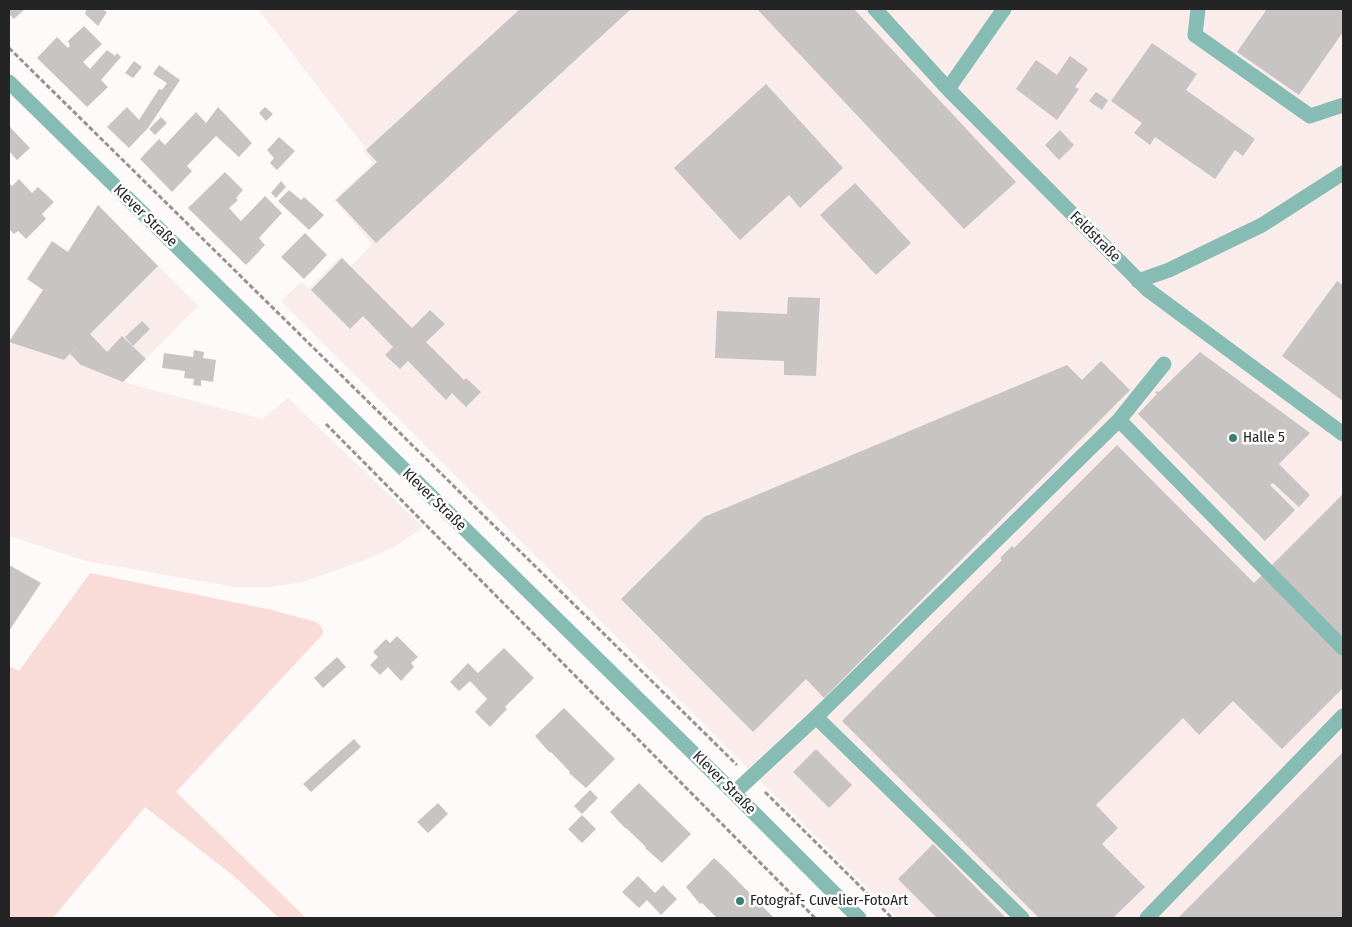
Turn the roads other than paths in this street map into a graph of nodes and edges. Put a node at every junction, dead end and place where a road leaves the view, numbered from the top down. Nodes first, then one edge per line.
1 (875, 9) edge
2 (1004, 9) edge
3 (1198, 9) edge
4 (9, 82) edge
5 (948, 88) junction
6 (1343, 105) edge
7 (1343, 173) edge
8 (1138, 281) junction
9 (1164, 364) dead end
10 (1119, 420) junction
11 (1343, 434) edge
12 (1343, 648) edge
13 (1343, 716) edge
14 (816, 717) junction
15 (734, 793) junction
16 (859, 918) edge
17 (1022, 918) edge
18 (1147, 918) edge

1 - 5 street, Feldstraße
2 - 5 street
3 - 6 street
4 - 15 street, Klever Straße
5 - 8 street, Feldstraße
7 - 8 street
8 - 11 street, Feldstraße
9 - 10 street
10 - 12 street
10 - 14 street
13 - 18 street
14 - 15 street
14 - 17 street
15 - 16 street, Klever Straße

